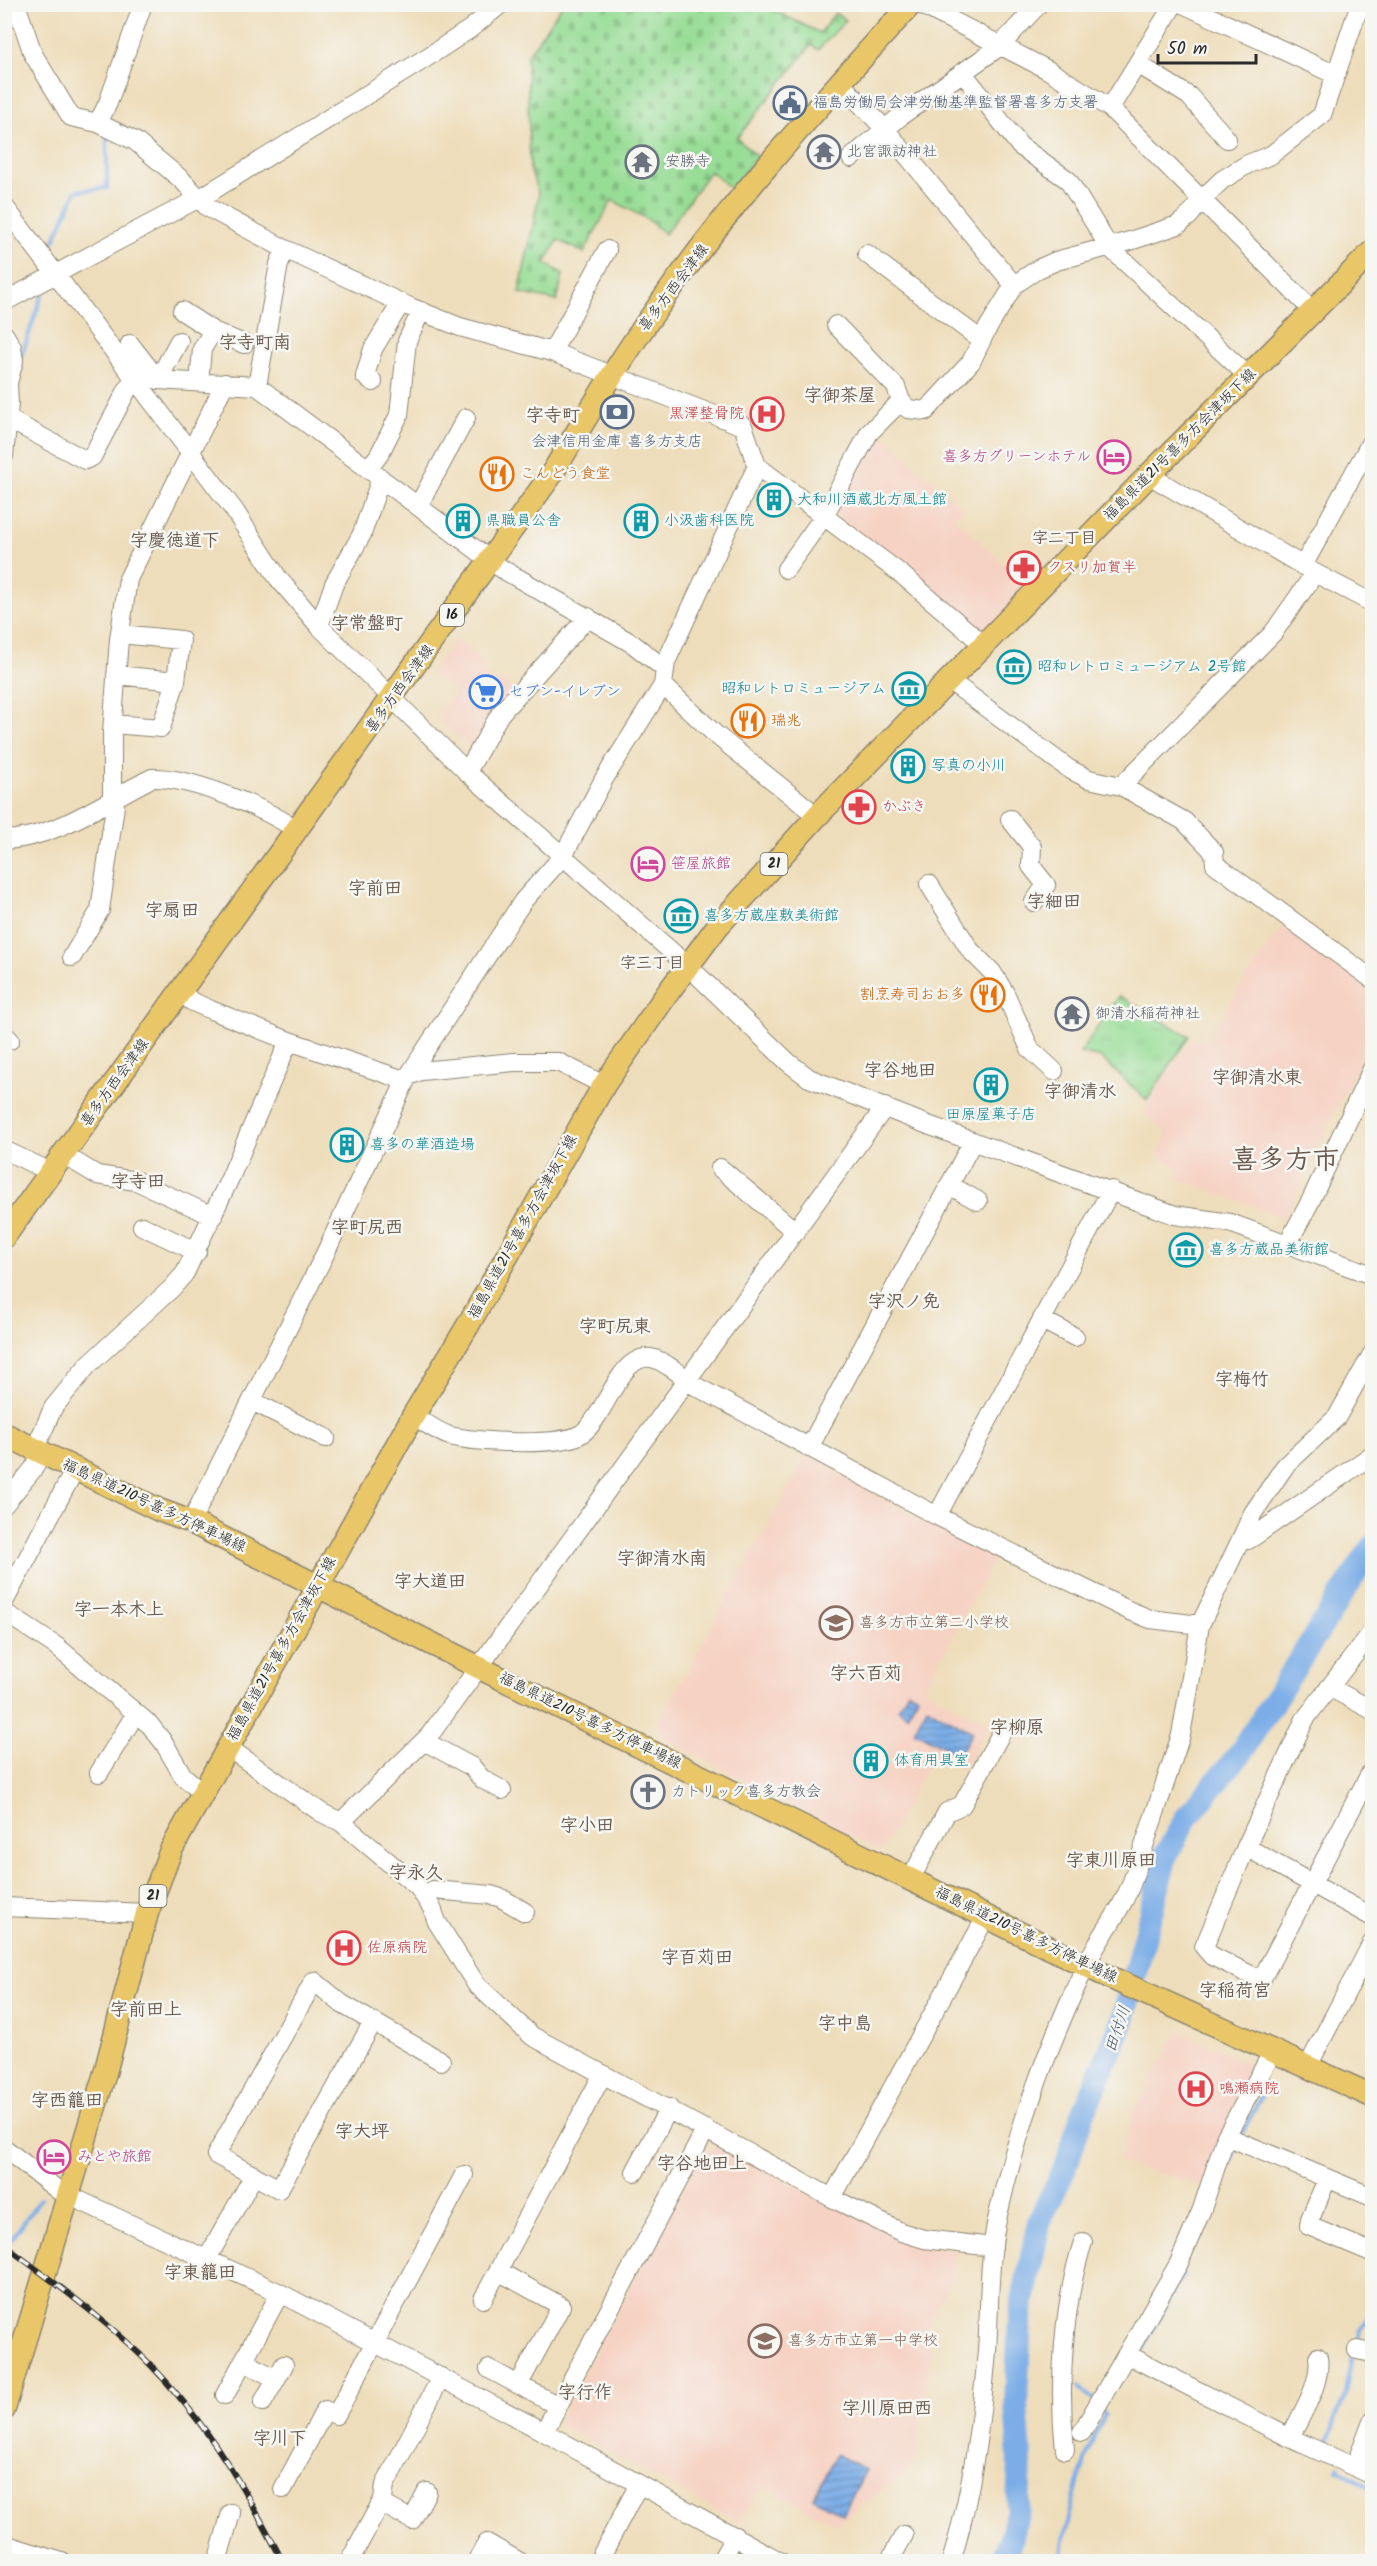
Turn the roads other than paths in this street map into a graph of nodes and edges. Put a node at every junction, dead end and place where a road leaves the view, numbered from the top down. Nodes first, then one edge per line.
1 (16, 4) edge
2 (143, 4) edge
3 (501, 4) edge
4 (911, 4) edge
5 (920, 4) edge
6 (1039, 4) edge
7 (1174, 4) edge
8 (1183, 4) edge
9 (1360, 4) edge
10 (486, 11) edge
11 (999, 47) junction
12 (1138, 64) junction
13 (963, 73) junction
14 (1336, 75) junction
15 (840, 83) junction
16 (1110, 108) junction
17 (98, 123) junction
18 (885, 129) junction
19 (1227, 139) dead end
20 (851, 158) dead end
21 (197, 199) junction
22 (1202, 199) junction
23 (4, 206) edge
24 (1109, 247) junction
25 (285, 249) junction
26 (607, 250) dead end
27 (1372, 252) edge
28 (867, 254) dead end
29 (56, 274) junction
30 (1014, 285) junction
31 (4, 302) edge
32 (402, 303) junction
33 (182, 311) dead end
34 (1312, 311) junction
35 (421, 312) junction
36 (836, 325) dead end
37 (213, 331) junction
38 (4, 334) edge
39 (981, 340) junction
40 (179, 341) dead end
41 (130, 344) dead end
42 (244, 344) dead end
43 (552, 352) junction
44 (611, 375) junction
45 (1248, 376) junction
46 (134, 377) junction
47 (158, 380) junction
48 (200, 382) junction
49 (373, 382) dead end
50 (225, 383) junction
51 (257, 386) junction
52 (901, 401) junction
53 (466, 418) dead end
54 (8, 419) junction
55 (1372, 440) edge
56 (189, 452) junction
57 (4, 456) edge
58 (757, 466) junction
59 (374, 474) junction
60 (1149, 475) junction
61 (418, 506) junction
62 (824, 516) junction
63 (491, 560) junction
64 (786, 568) dead end
65 (1309, 570) junction
66 (1372, 603) edge
67 (588, 617) junction
68 (319, 626) junction
69 (120, 634) junction
70 (985, 646) junction
71 (664, 672) junction
72 (116, 675) junction
73 (176, 681) junction
74 (950, 681) junction
75 (393, 699) junction
76 (113, 724) junction
77 (467, 771) junction
78 (1121, 786) junction
79 (112, 798) junction
80 (817, 816) junction
81 (1010, 819) dead end
82 (297, 830) junction
83 (4, 840) edge
84 (563, 856) junction
85 (929, 884) dead end
86 (1034, 902) dead end
87 (72, 957) dead end
88 (688, 966) junction
89 (1372, 979) edge
90 (181, 991) junction
91 (289, 1041) junction
92 (1372, 1070) edge
93 (1054, 1071) dead end
94 (407, 1078) junction
95 (604, 1084) junction
96 (885, 1107) junction
97 (973, 1141) junction
98 (4, 1150) edge
99 (58, 1163) junction
100 (720, 1168) dead end
101 (949, 1185) junction
102 (1111, 1190) junction
103 (978, 1201) dead end
104 (213, 1216) junction
105 (142, 1226) dead end
106 (796, 1232) junction
107 (4, 1237) edge
108 (1288, 1242) junction
109 (197, 1252) junction
110 (1372, 1275) edge
111 (1042, 1320) junction
112 (1075, 1338) dead end
113 (1372, 1354) edge
114 (686, 1382) junction
115 (252, 1401) junction
116 (413, 1416) junction
117 (4, 1434) edge
118 (326, 1438) dead end
119 (809, 1448) junction
120 (38, 1451) junction
121 (1372, 1455) edge
122 (75, 1469) junction
123 (4, 1505) edge
124 (937, 1516) junction
125 (191, 1522) junction
126 (1241, 1539) junction
127 (318, 1585) junction
128 (4, 1602) edge
129 (4, 1612) edge
130 (1200, 1625) junction
131 (1372, 1632) edge
132 (480, 1668) junction
133 (1329, 1687) junction
134 (1372, 1710) edge
135 (136, 1713) junction
136 (1003, 1730) dead end
137 (424, 1741) junction
138 (227, 1747) junction
139 (1372, 1770) edge
140 (99, 1773) dead end
141 (501, 1790) dead end
142 (202, 1792) junction
143 (341, 1822) junction
144 (1246, 1847) junction
145 (911, 1878) junction
146 (1313, 1884) junction
147 (423, 1895) junction
148 (4, 1907) edge
149 (147, 1912) junction
150 (525, 1912) dead end
151 (987, 1915) junction
152 (1372, 1917) edge
153 (1372, 1943) edge
154 (1086, 1965) junction
155 (373, 2022) junction
156 (1273, 2051) junction
157 (441, 2061) dead end
158 (1307, 2068) junction
159 (603, 2074) junction
160 (1372, 2096) edge
161 (669, 2108) junction
162 (706, 2129) junction
163 (1226, 2136) junction
164 (4, 2148) edge
165 (635, 2172) dead end
166 (254, 2175) junction
167 (464, 2175) dead end
168 (1327, 2179) junction
169 (69, 2194) junction
170 (1372, 2197) edge
171 (832, 2198) junction
172 (1083, 2242) dead end
173 (993, 2247) junction
174 (1372, 2248) edge
175 (207, 2259) junction
176 (498, 2271) junction
177 (280, 2293) junction
178 (483, 2299) dead end
179 (376, 2342) junction
180 (1128, 2355) junction
181 (1318, 2357) dead end
182 (243, 2361) junction
183 (489, 2369) dead end
184 (441, 2377) junction
185 (519, 2384) junction
186 (225, 2395) dead end
187 (263, 2402) dead end
188 (558, 2406) junction
189 (4, 2409) edge
190 (1372, 2421) edge
191 (544, 2432) junction
192 (1082, 2432) dead end
193 (1290, 2438) junction
194 (1065, 2450) dead end
195 (1355, 2466) junction
196 (1372, 2475) edge
197 (639, 2484) junction
198 (283, 2488) dead end
199 (427, 2492) dead end
200 (381, 2503) junction
201 (231, 2513) dead end
202 (904, 2535) dead end
203 (735, 2536) junction
204 (4, 2544) edge
205 (62, 2562) edge
206 (217, 2562) edge
207 (349, 2562) edge
208 (476, 2562) edge
209 (520, 2562) edge
210 (598, 2562) edge
211 (720, 2562) edge
212 (781, 2562) edge
213 (889, 2562) edge
214 (951, 2562) edge

1 - 17 street
2 - 17 street
3 - 10 street
4 - 15 main road, 喜多方西会津線 / 16
5 - 11 street
6 - 11 street
7 - 12 street
8 - 14 street
9 - 14 street
10 - 21 street
11 - 13 street
11 - 16 street
12 - 16 street
12 - 19 street
13 - 18 street
13 - 24 street
14 - 22 street
15 - 18 street
15 - 44 main road, 喜多方西会津線 / 16
16 - 22 street
17 - 21 street
18 - 20 street
18 - 30 street
21 - 25 street
21 - 29 street
22 - 24 street
22 - 34 street
23 - 29 street
24 - 30 street
24 - 45 street
25 - 32 street
25 - 51 street
26 - 43 street
27 - 34 main road, 福島県道21号喜多方会津坂下線 / 21
28 - 39 street
29 - 31 street
29 - 46 street
30 - 39 street
32 - 35 street
32 - 49 street
33 - 37 street
34 - 45 main road, 福島県道21号喜多方会津坂下線 / 21
35 - 43 street
35 - 59 street
36 - 52 street
37 - 42 street
37 - 48 street
38 - 54 street
39 - 52 street
40 - 47 street
41 - 47 street
43 - 44 street
44 - 58 street
44 - 63 main road, 喜多方西会津線 / 16
45 - 60 main road, 福島県道21号喜多方会津坂下線 / 21
46 - 54 street
46 - 56 street
47 - 48 street
48 - 50 street
50 - 51 street
50 - 56 street
51 - 59 street
52 - 62 street
53 - 61 street
54 - 57 street
55 - 65 street
56 - 68 street
56 - 69 street
58 - 62 street
58 - 71 street
59 - 61 street
59 - 68 street
60 - 65 street
60 - 70 main road, 福島県道21号喜多方会津坂下線 / 21
61 - 63 street
62 - 64 street
62 - 70 street
63 - 67 street
63 - 75 main road, 喜多方西会津線 / 16
65 - 66 street
65 - 78 street
67 - 71 street
67 - 77 street
68 - 75 street
69 - 72 street
69 - 73 street
70 - 74 main road, 福島県道21号喜多方会津坂下線 / 21
71 - 80 street
71 - 84 street
72 - 73 street
72 - 76 street
73 - 76 street
74 - 78 street
74 - 80 main road, 福島県道21号喜多方会津坂下線 / 21
75 - 77 street
75 - 82 main road, 喜多方西会津線 / 16
76 - 79 street
77 - 84 street
78 - 89 street
79 - 82 street
79 - 83 street
79 - 87 street
80 - 88 main road, 福島県道21号喜多方会津坂下線 / 21
81 - 86 street
82 - 90 main road, 喜多方西会津線 / 16
84 - 88 street
84 - 94 street
85 - 93 street
88 - 95 main road, 福島県道21号喜多方会津坂下線 / 21
88 - 96 street
90 - 91 street
90 - 99 main road, 喜多方西会津線 / 16
91 - 94 street
91 - 104 street
92 - 108 street
94 - 95 street
94 - 115 street
95 - 116 main road, 福島県道21号喜多方会津坂下線 / 21
96 - 97 street
96 - 106 street
97 - 101 street
97 - 102 street
98 - 99 street
99 - 104 street
99 - 107 main road, 喜多方西会津線 / 16
100 - 106 street
101 - 103 street
101 - 119 street
102 - 108 street
102 - 111 street
104 - 109 street
105 - 109 street
106 - 114 street
108 - 110 street
109 - 120 street
111 - 112 street
111 - 124 street
113 - 126 street
114 - 116 street
114 - 119 street
114 - 132 street
115 - 118 street
115 - 125 street
116 - 127 main road, 福島県道21号喜多方会津坂下線 / 21
117 - 120 main road, 福島県道210号喜多方停車場線
119 - 124 street
120 - 122 main road, 福島県道210号喜多方停車場線
120 - 123 street
121 - 126 street
122 - 125 main road, 福島県道210号喜多方停車場線
122 - 128 street
124 - 130 street
125 - 127 main road, 福島県道210号喜多方停車場線
126 - 130 street
127 - 132 main road, 福島県道210号喜多方停車場線
127 - 138 main road, 福島県道21号喜多方会津坂下線 / 21
129 - 135 street
130 - 154 street
131 - 133 street
132 - 137 street
132 - 145 main road, 福島県道210号喜多方停車場線
133 - 134 street
133 - 144 street
135 - 140 street
135 - 142 street
136 - 145 street
137 - 141 street
137 - 143 street
138 - 142 main road, 福島県道21号喜多方会津坂下線 / 21
138 - 143 street
139 - 146 street
142 - 149 main road, 福島県道21号喜多方会津坂下線 / 21
143 - 147 street
144 - 146 street
144 - 146 street
145 - 151 main road, 福島県道210号喜多方停車場線
146 - 152 street
147 - 150 street
147 - 159 street
148 - 149 street
149 - 169 main road, 福島県道21号喜多方会津坂下線 / 21
151 - 154 main road, 福島県道210号喜多方停車場線
151 - 171 street
153 - 158 street
154 - 156 main road, 福島県道210号喜多方停車場線
154 - 173 street
155 - 157 street
155 - 166 street
155 - 166 street
156 - 158 main road, 福島県道210号喜多方停車場線
156 - 163 street
158 - 160 main road, 福島県道210号喜多方停車場線
159 - 161 street
159 - 176 street
161 - 162 street
161 - 165 street
162 - 171 street
162 - 188 street
163 - 168 street
163 - 180 street
164 - 169 street
166 - 175 street
167 - 179 street
168 - 170 street
168 - 174 street
169 - 175 street
169 - 189 main road, 福島県道21号喜多方会津坂下線 / 21
171 - 173 street
172 - 194 street
173 - 214 street
175 - 177 street
176 - 178 street
176 - 185 street
177 - 179 street
177 - 182 street
179 - 184 street
179 - 198 street
180 - 192 street
180 - 193 street
181 - 193 street
182 - 186 street
182 - 187 street
183 - 185 street
184 - 191 street
184 - 200 street
185 - 188 street
188 - 191 street
190 - 195 street
191 - 197 street
193 - 195 street
195 - 196 street
197 - 203 street
197 - 210 street
199 - 200 street
200 - 207 street
201 - 206 street
202 - 213 street
203 - 211 street
203 - 212 street
204 - 205 street
208 - 209 street

